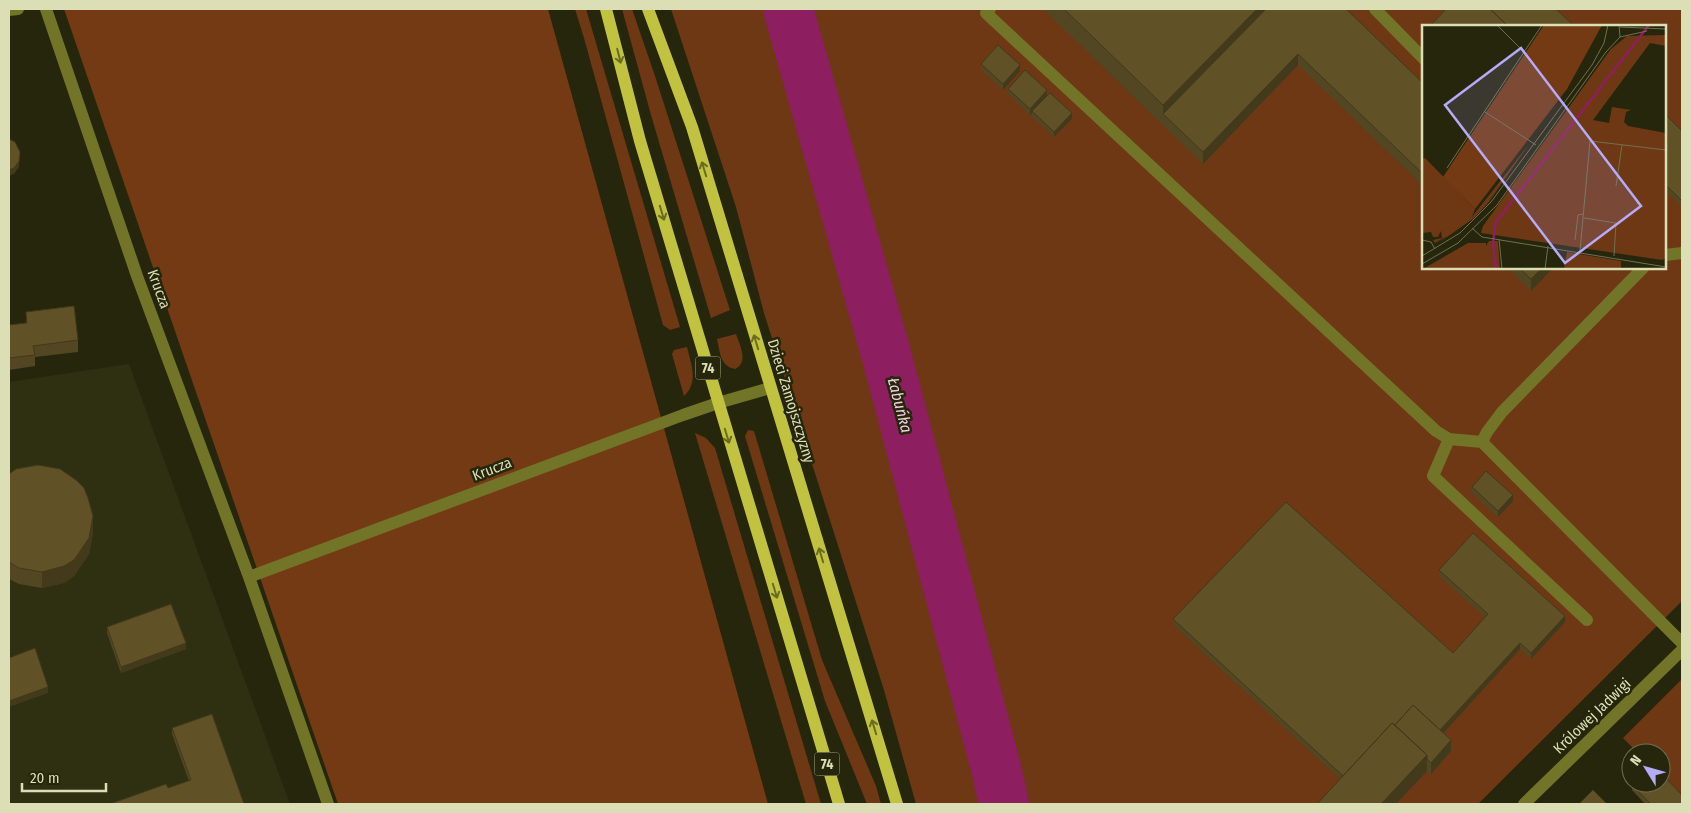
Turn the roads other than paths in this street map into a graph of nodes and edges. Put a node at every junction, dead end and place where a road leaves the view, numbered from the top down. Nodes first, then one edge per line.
1 (18, 9) edge
2 (46, 9) edge
3 (606, 9) edge
4 (648, 9) edge
5 (990, 9) edge
6 (1375, 9) edge
7 (9, 10) edge
8 (1422, 57) edge
9 (1682, 253) edge
10 (1666, 255) edge
11 (1642, 269) edge
12 (770, 388) junction
13 (718, 403) junction
14 (1449, 438) junction
15 (1482, 442) junction
16 (250, 578) junction
17 (1587, 620) dead end
18 (1682, 643) edge
19 (1682, 650) edge
20 (328, 804) edge
21 (839, 804) edge
22 (897, 804) edge
23 (1524, 804) edge

1 - 7 street
2 - 16 street, Krucza
3 -> 13 main road, 74
12 -> 4 main road, Dzieci Zamojszczyzny
5 - 14 street
6 - 8 street
9 - 10 street
11 - 15 street
12 - 13 street, Krucza
22 -> 12 main road, Dzieci Zamojszczyzny
13 - 16 street, Krucza
13 -> 21 main road, 74
14 - 15 street
14 - 17 street
15 - 18 street
16 - 20 street, Krucza
19 - 23 street, Królowej Jadwigi

